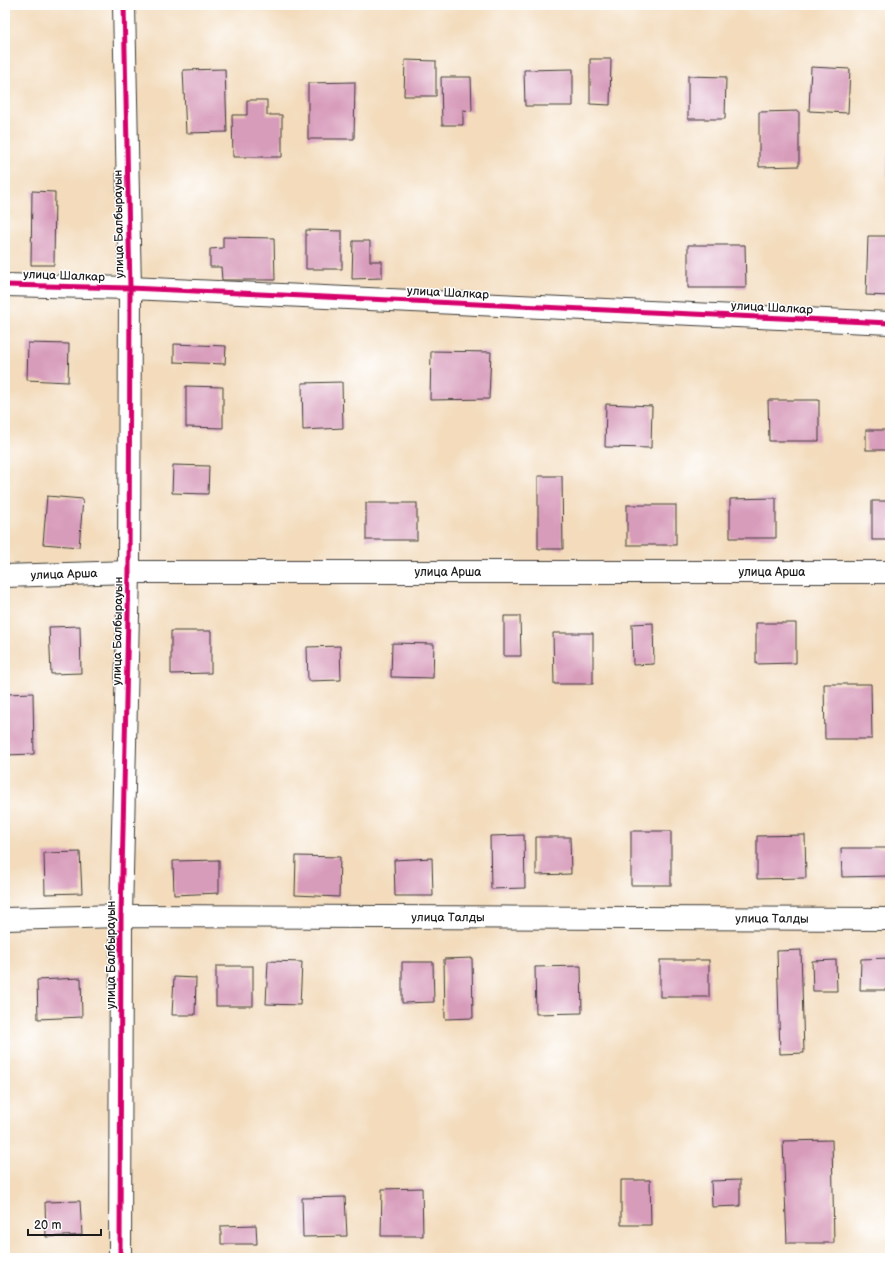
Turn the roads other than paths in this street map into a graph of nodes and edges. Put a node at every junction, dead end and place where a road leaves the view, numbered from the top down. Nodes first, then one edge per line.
1 (124, 5) edge
2 (5, 285) edge
3 (130, 288) junction
4 (890, 323) edge
5 (129, 572) junction
6 (890, 572) edge
7 (5, 576) edge
8 (121, 916) junction
9 (890, 919) edge
10 (5, 920) edge
11 (120, 1258) edge

1 - 3 street, улица Балбырауын
2 - 3 street, улица Шалкар
3 - 4 street, улица Шалкар
3 - 5 street, улица Балбырауын
5 - 6 street, улица Арша
5 - 7 street, улица Арша
5 - 8 street, улица Балбырауын
8 - 9 street, улица Талды
8 - 10 street, улица Талды
8 - 11 street, улица Балбырауын

